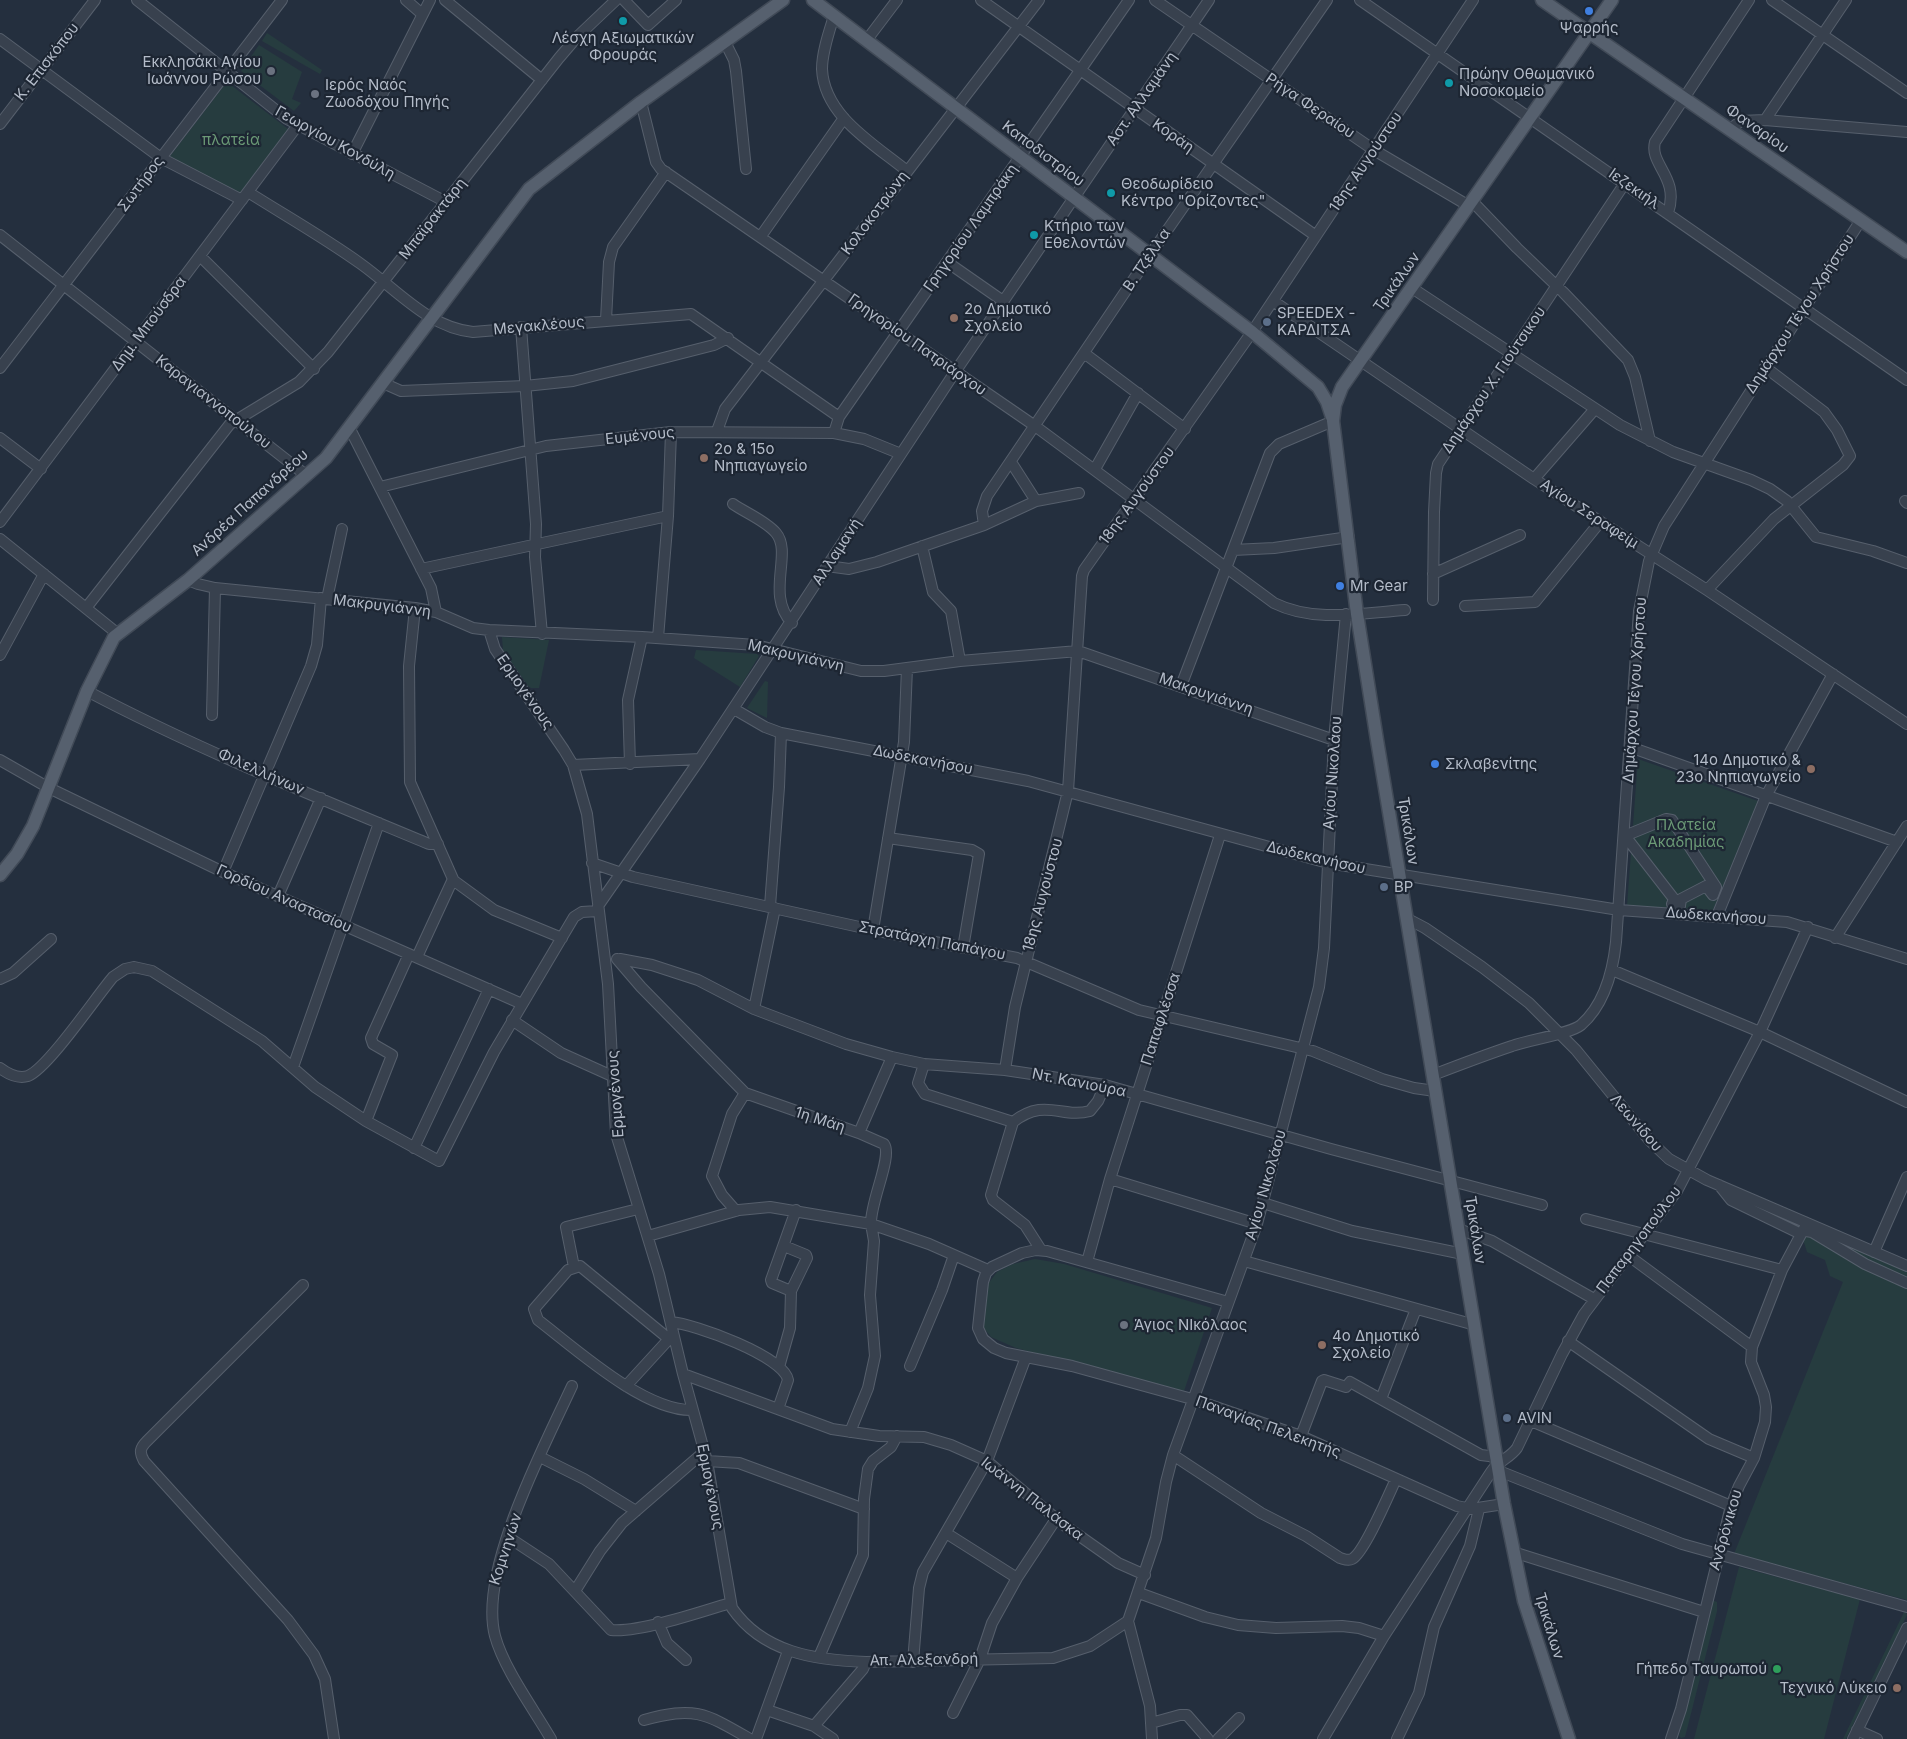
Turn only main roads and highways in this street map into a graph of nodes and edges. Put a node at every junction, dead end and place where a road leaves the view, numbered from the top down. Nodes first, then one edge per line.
1 (783, 0) edge
2 (813, 0) edge
3 (1542, 0) edge
4 (1612, 0) edge
5 (1589, 32) junction
6 (1907, 252) edge
7 (1318, 387) junction
8 (1342, 387) junction
9 (1333, 421) junction
10 (0, 875) edge
11 (1569, 1739) edge

1 - 10 main road, Ανδρέα Παπανδρέου
2 - 7 main road, Καποδιστρίου
3 - 5 main road, Φαναρίου
4 - 5 main road, Τρικάλων
5 - 6 main road, Φαναρίου
5 - 8 main road, Τρικάλων
7 - 8 main road
7 - 9 main road, Καποδιστρίου
8 - 9 main road, Τρικάλων
9 - 11 main road, Τρικάλων

